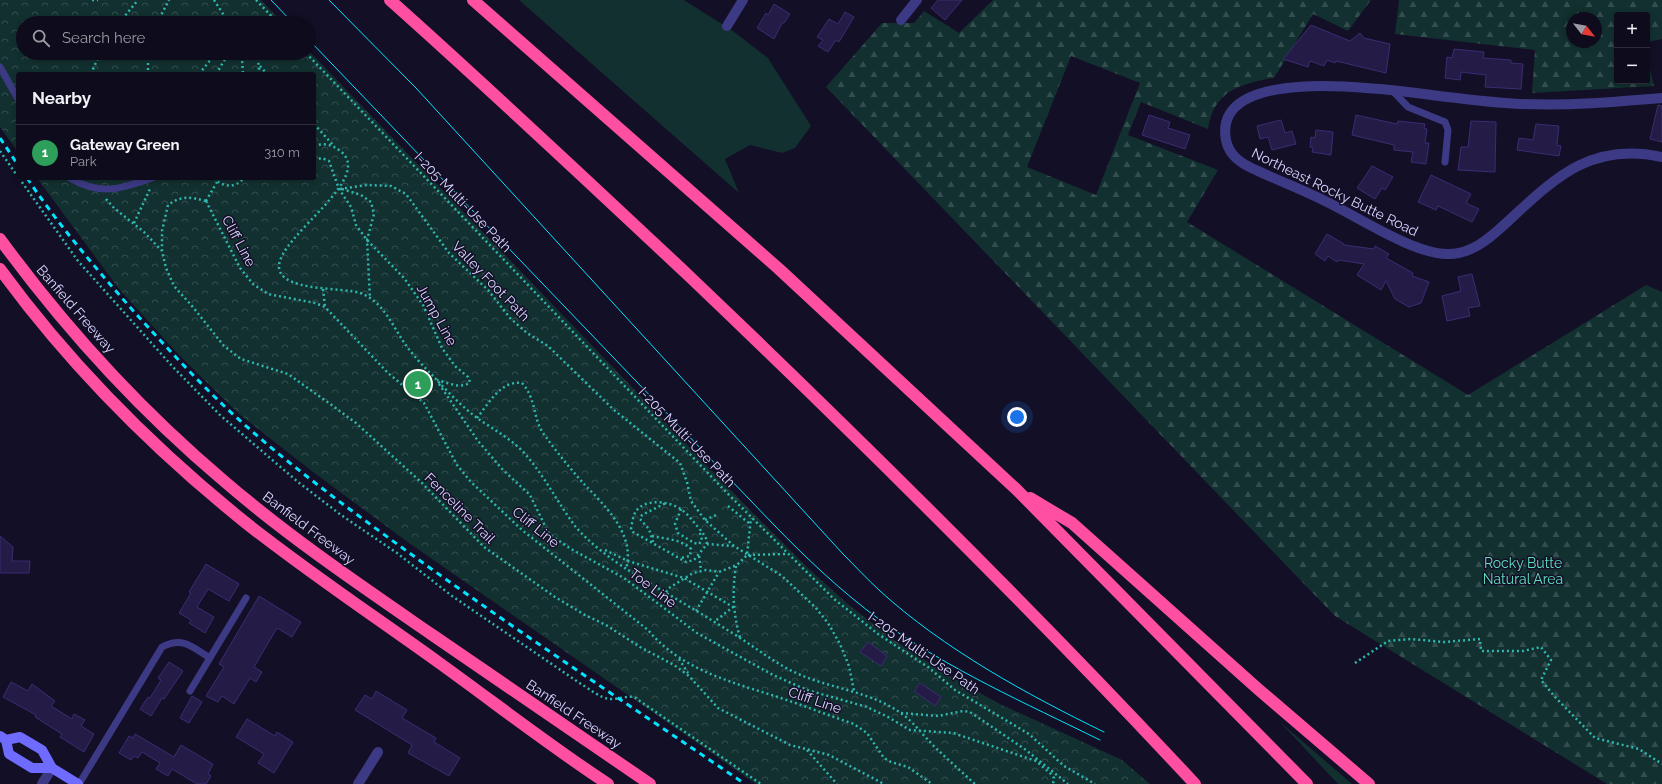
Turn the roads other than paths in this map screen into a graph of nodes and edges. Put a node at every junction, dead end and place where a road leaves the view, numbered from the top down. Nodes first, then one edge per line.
1 (390, 0) edge
2 (473, 0) edge
3 (743, 0) edge
4 (916, 0) edge
5 (901, 20) dead end
6 (727, 26) dead end
7 (0, 67) edge
8 (1392, 90) junction
9 (16, 95) edge
10 (1662, 98) edge
11 (1662, 157) edge
12 (1444, 162) dead end
13 (74, 180) edge
14 (153, 181) edge
15 (0, 239) edge
16 (0, 269) edge
17 (1016, 489) junction
18 (246, 598) dead end
19 (210, 658) junction
20 (190, 692) dead end
21 (3, 738) edge
22 (378, 752) dead end
23 (570, 758) junction
24 (52, 768) junction
25 (42, 784) edge
26 (78, 784) edge
27 (358, 784) edge
28 (599, 784) edge
29 (608, 784) edge
30 (650, 784) edge
31 (1195, 784) edge
32 (1307, 784) edge
33 (1369, 784) edge

1 - 31 highway
2 - 17 highway
3 - 6 street
4 - 5 street
7 - 9 lane
8 - 10 street, Northeast Rocky Butte Road
8 - 11 street, Northeast Rocky Butte Road
8 - 12 lane
13 - 14 lane
15 - 30 highway, Banfield Freeway
16 - 23 highway
17 - 32 highway
17 - 33 highway
18 - 19 lane
19 - 20 lane
19 - 26 lane
21 - 24 main road
21 - 24 main road
22 - 27 street
23 - 28 highway
23 - 29 highway
24 - 25 street
24 - 26 main road

